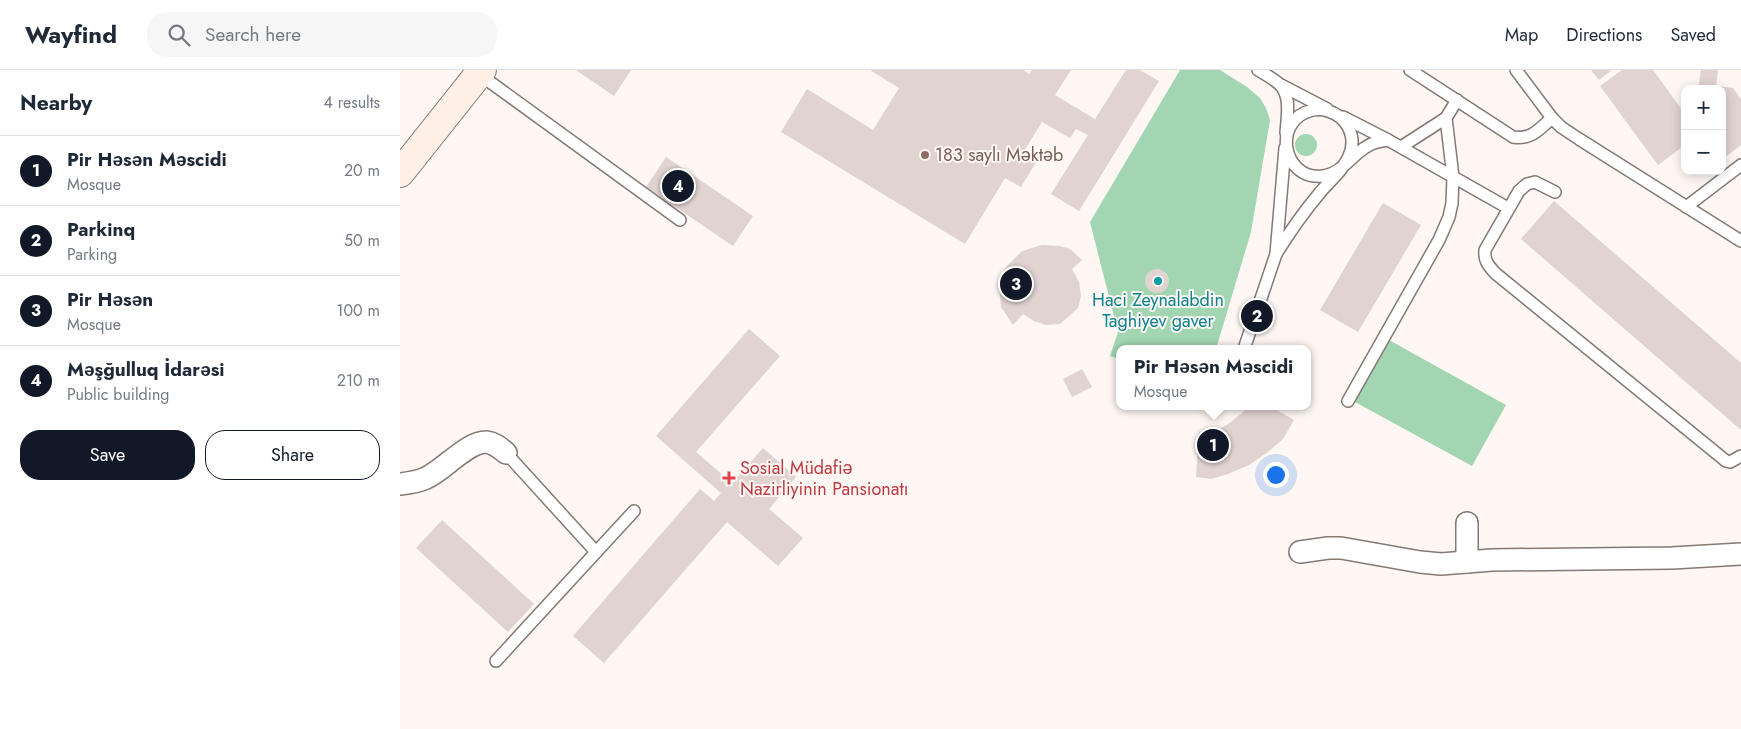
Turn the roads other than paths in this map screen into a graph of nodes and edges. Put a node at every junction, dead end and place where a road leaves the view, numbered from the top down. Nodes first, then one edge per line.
1 (1258, 70) edge
2 (1410, 70) edge
3 (1516, 70) edge
4 (481, 72) edge
5 (1280, 84) junction
6 (1457, 100) junction
7 (1337, 115) junction
8 (1446, 118) junction
9 (1552, 118) junction
10 (1388, 140) junction
11 (1286, 141) junction
12 (1401, 147) junction
13 (1741, 164) edge
14 (402, 166) edge
15 (1344, 166) junction
16 (1453, 177) junction
17 (1555, 192) dead end
18 (1686, 206) junction
19 (1508, 208) junction
20 (680, 220) dead end
21 (1741, 241) edge
22 (1276, 254) junction
23 (1245, 345) edge
24 (1348, 401) dead end
25 (506, 453) joint
26 (1741, 456) edge
27 (400, 484) edge
28 (634, 511) dead end
29 (1467, 523) dead end
30 (596, 552) junction
31 (1300, 552) dead end
32 (1741, 554) edge
33 (1467, 562) junction
34 (496, 661) dead end

1 - 5 lane
2 - 6 lane
3 - 9 lane
4 - 14 street
4 - 20 lane
5 - 7 lane
5 - 11 lane
6 - 8 lane
6 - 9 lane
7 - 10 lane
7 - 11 lane
7 - 15 lane
8 - 12 lane
8 - 16 lane
9 - 18 lane
10 - 12 lane
10 - 15 lane
11 - 15 lane
11 - 22 lane
12 - 16 lane
13 - 18 lane
15 - 22 lane
16 - 19 lane
16 - 24 lane
17 - 19 lane
18 - 21 lane
19 - 26 lane
22 - 23 lane
25 - 27 street
25 - 30 lane
28 - 30 lane
29 - 33 street
30 - 34 lane
31 - 33 street
32 - 33 street

